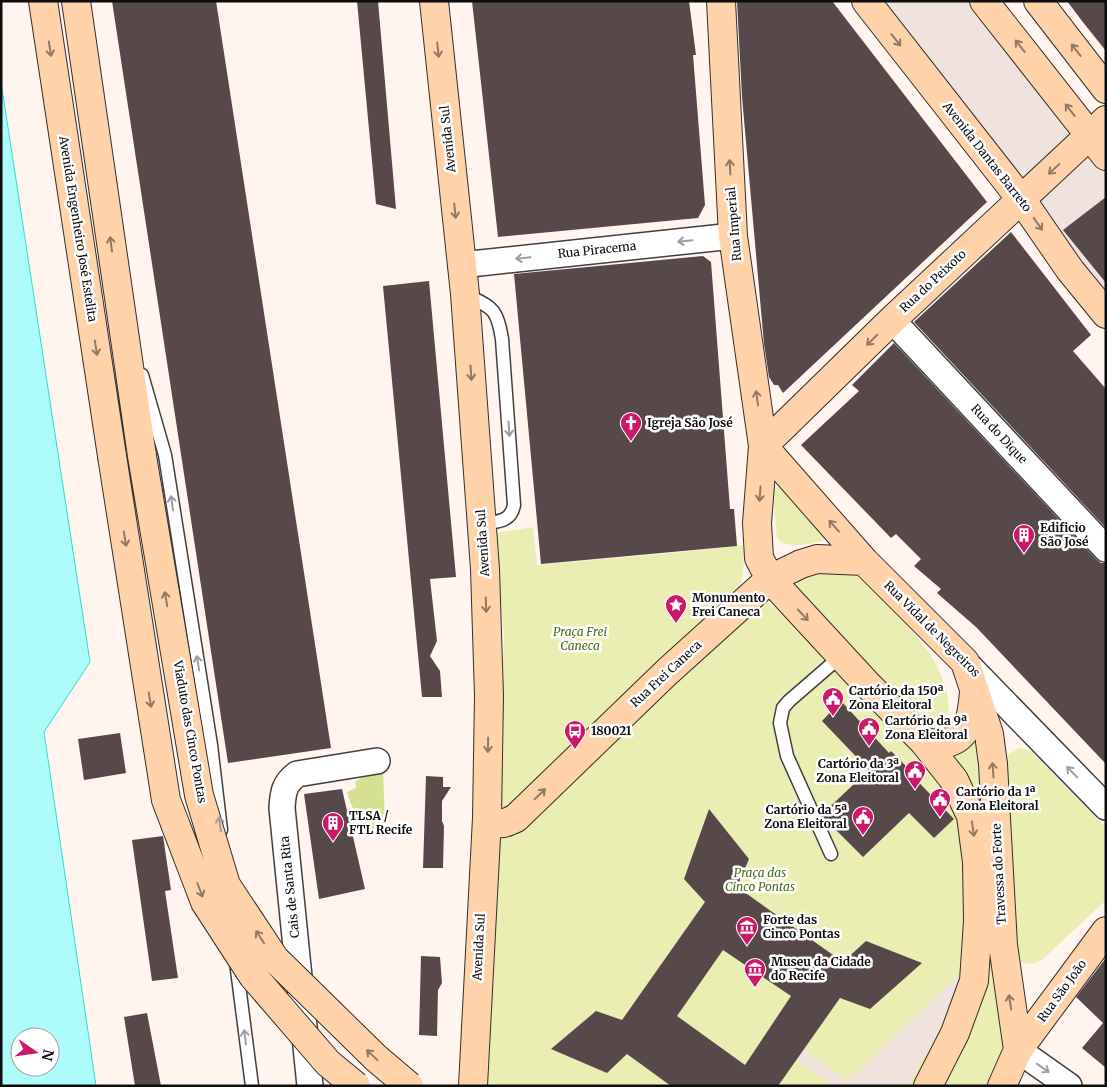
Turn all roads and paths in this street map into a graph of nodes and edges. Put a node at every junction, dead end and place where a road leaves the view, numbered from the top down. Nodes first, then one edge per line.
1 (43, 1) edge
2 (76, 1) edge
3 (434, 1) edge
4 (721, 1) edge
5 (866, 1) edge
6 (984, 1) edge
7 (1038, 1) edge
8 (1106, 89) edge
9 (1100, 137) edge
10 (1021, 200) junction
11 (734, 236) junction
12 (461, 265) junction
13 (118, 292) junction
14 (1106, 314) edge
15 (892, 320) junction
16 (764, 446) junction
17 (1106, 549) edge
18 (864, 561) junction
19 (770, 580) junction
20 (841, 656) junction
21 (965, 662) junction
22 (974, 688) junction
23 (924, 742) junction
24 (377, 761) dead end
25 (1106, 807) edge
26 (486, 818) junction
27 (516, 818) junction
28 (831, 854) dead end
29 (484, 856) junction
30 (1106, 931) edge
31 (955, 1033) junction
32 (1018, 1050) junction
33 (252, 1086) edge
34 (310, 1086) edge
35 (356, 1086) edge
36 (410, 1086) edge
37 (473, 1086) edge
38 (919, 1086) edge
39 (928, 1086) edge
40 (1002, 1086) edge
41 (1069, 1086) edge

1 -> 35 main road, Avenida Engenheiro José Estelita, bridge
13 -> 2 main road
3 -> 12 main road, Avenida Sul
11 -> 4 main road, Rua Imperial
5 -> 10 main road, Avenida Dantas Barreto
9 -> 6 main road
8 -> 7 main road
9 -> 10 main road, Rua do Peixoto
10 -> 14 main road, Avenida Dantas Barreto
10 - 15 main road, Rua do Peixoto
11 -> 12 street, Rua Piracema
16 -> 11 main road, Rua Imperial
12 -> 26 main road, Avenida Sul
33 -> 13 lane
36 -> 13 main road, Viaduto das Cinco Pontas, bridge
15 -> 16 main road, Rua do Peixoto
15 - 17 street, Rua do Dique
18 -> 16 main road, Rua Vidal de Negreiros
16 -> 19 main road
18 - 19 main road, Rua Frei Caneca
18 - 21 main road, Rua Vidal de Negreiros
19 -> 20 main road
27 -> 19 main road, Rua Frei Caneca
20 - 23 main road
20 - 28 lane
21 - 22 main road, Travessa do Forte
25 -> 21 street, Rua Vidal de Negreiros
22 - 23 main road
32 -> 22 main road, Travessa do Forte
23 -> 31 main road
24 - 34 street, Cais de Santa Rita
26 - 27 main road
26 - 29 main road, Avenida Sul
27 - 29 main road, Rua Frei Caneca
29 - 37 main road, Avenida Sul
30 - 32 main road, Rua São João
31 - 38 lane
31 - 39 main road
32 - 40 main road
32 -> 41 street

